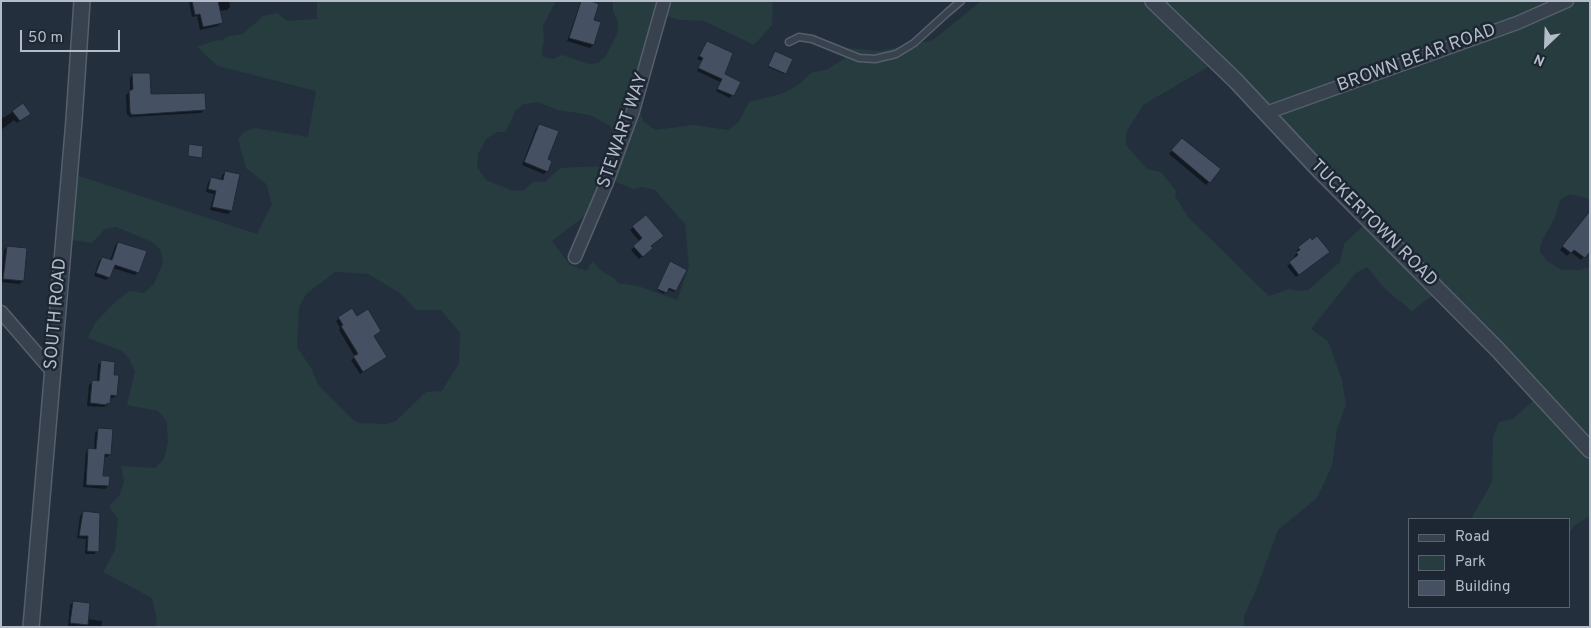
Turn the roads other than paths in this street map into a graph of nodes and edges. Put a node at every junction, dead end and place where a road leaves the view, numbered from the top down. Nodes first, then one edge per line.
1 (82, 1) edge
2 (664, 1) edge
3 (961, 1) edge
4 (1153, 1) edge
5 (1567, 1) edge
6 (789, 42) dead end
7 (1266, 114) junction
8 (575, 257) dead end
9 (1, 312) edge
10 (52, 371) junction
11 (1590, 450) edge
12 (31, 627) edge

1 - 10 street, SOUTH ROAD
2 - 8 street, STEWART WAY
3 - 6 lane
4 - 7 street, TUCKERTOWN ROAD
5 - 7 street, BROWN BEAR ROAD
7 - 11 street, TUCKERTOWN ROAD
9 - 10 street
10 - 12 street, SOUTH ROAD

